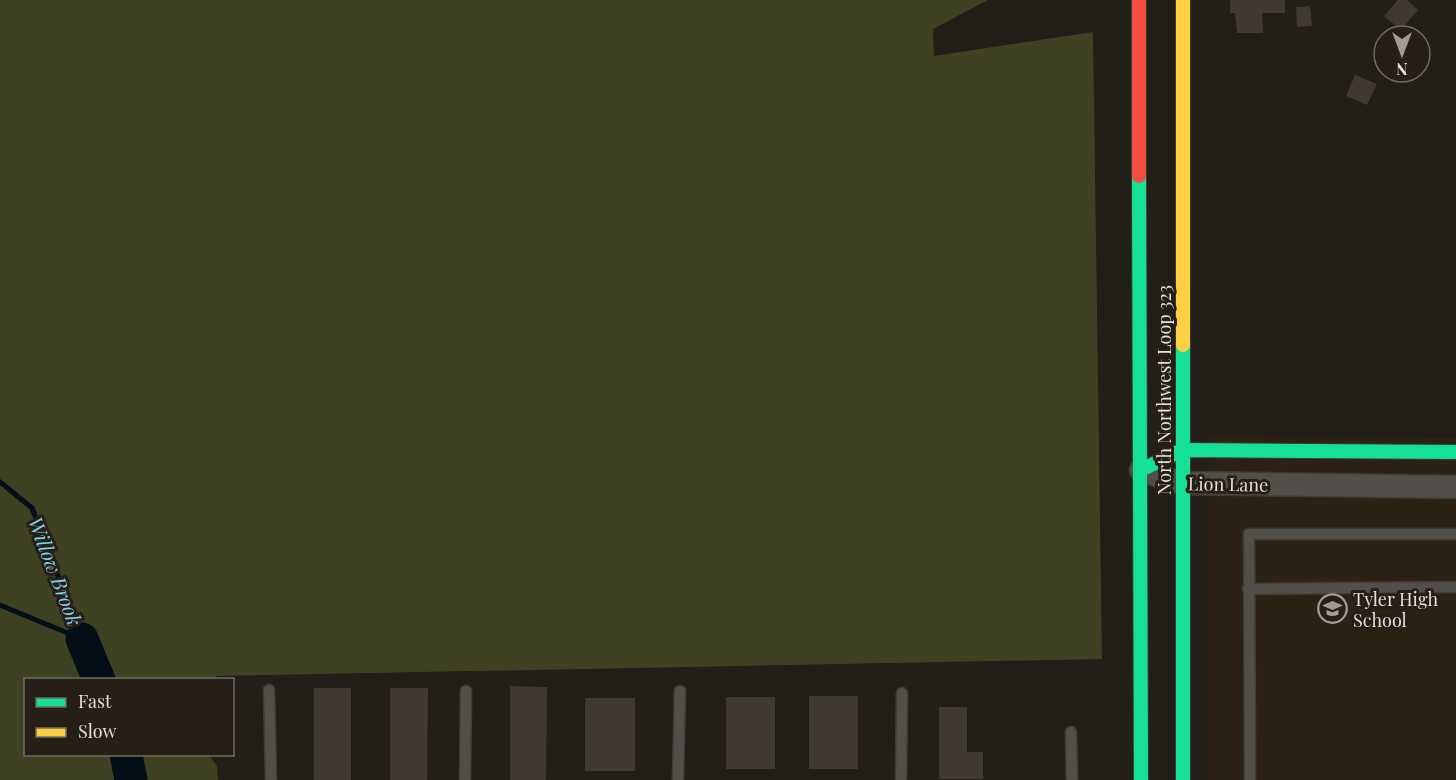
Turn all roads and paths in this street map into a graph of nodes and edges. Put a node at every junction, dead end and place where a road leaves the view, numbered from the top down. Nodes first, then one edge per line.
1 (1139, 0) edge
2 (1183, 0) edge
3 (1182, 450) junction
4 (1456, 452) edge
5 (1142, 470) junction
6 (1181, 483) junction
7 (1456, 487) edge
8 (1456, 534) edge
9 (1456, 587) edge
10 (1248, 589) junction
11 (269, 690) dead end
12 (466, 691) dead end
13 (680, 691) dead end
14 (902, 693) dead end
15 (1071, 732) dead end
16 (271, 780) edge
17 (465, 780) edge
18 (678, 780) edge
19 (902, 780) edge
20 (1072, 780) edge
21 (1141, 780) edge
22 (1183, 780) edge
23 (1250, 780) edge

1 - 5 main road, North Northwest Loop 323
2 - 3 main road, North Northwest Loop 323
3 - 4 main road, Lion Lane
3 - 5 main road, Lion Lane
3 - 6 main road, North Northwest Loop 323
5 - 6 street, Lion Lane
5 - 21 main road, North Northwest Loop 323
6 - 7 street, Lion Lane
6 - 22 main road, North Northwest Loop 323
8 - 10 lane
9 - 10 lane
10 - 23 lane
11 - 16 lane
12 - 17 lane
13 - 18 lane
14 - 19 lane
15 - 20 lane

